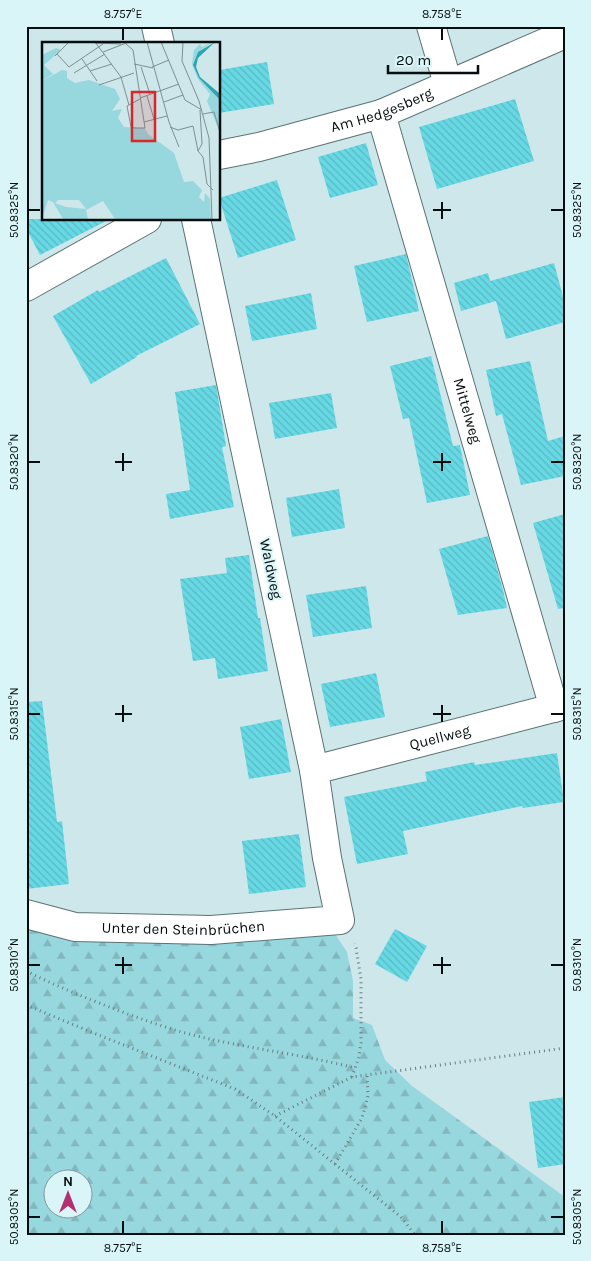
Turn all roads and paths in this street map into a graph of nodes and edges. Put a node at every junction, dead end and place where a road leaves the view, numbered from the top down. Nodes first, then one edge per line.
1 (156, 26) edge
2 (431, 26) edge
3 (565, 34) edge
4 (160, 42) edge
5 (448, 84) junction
6 (380, 114) junction
7 (220, 155) edge
8 (145, 220) edge
9 (196, 220) edge
10 (26, 287) edge
11 (559, 706) edge
12 (314, 770) junction
13 (26, 914) edge
14 (340, 920) junction
15 (26, 971) edge
16 (26, 1001) edge
17 (28, 1006) edge
18 (565, 1048) edge
19 (355, 1068) junction
20 (367, 1075) junction
21 (352, 1077) junction
22 (275, 1116) junction
23 (335, 1164) junction
24 (416, 1235) edge

1 - 4 street
2 - 5 street
3 - 5 street, Am Hedgesberg
5 - 6 street, Am Hedgesberg
6 - 7 street, Am Hedgesberg
6 - 11 street, Mittelweg
8 - 10 street
9 - 12 street, Waldweg
11 - 12 street, Quellweg
12 - 14 street, Waldweg
13 - 14 street, Unter den Steinbrüchen
14 - 19 path
15 - 19 path
16 - 17 path
17 - 22 path
18 - 20 path
19 - 21 path
20 - 21 path
20 - 23 path
21 - 22 path
22 - 23 path
23 - 24 path

